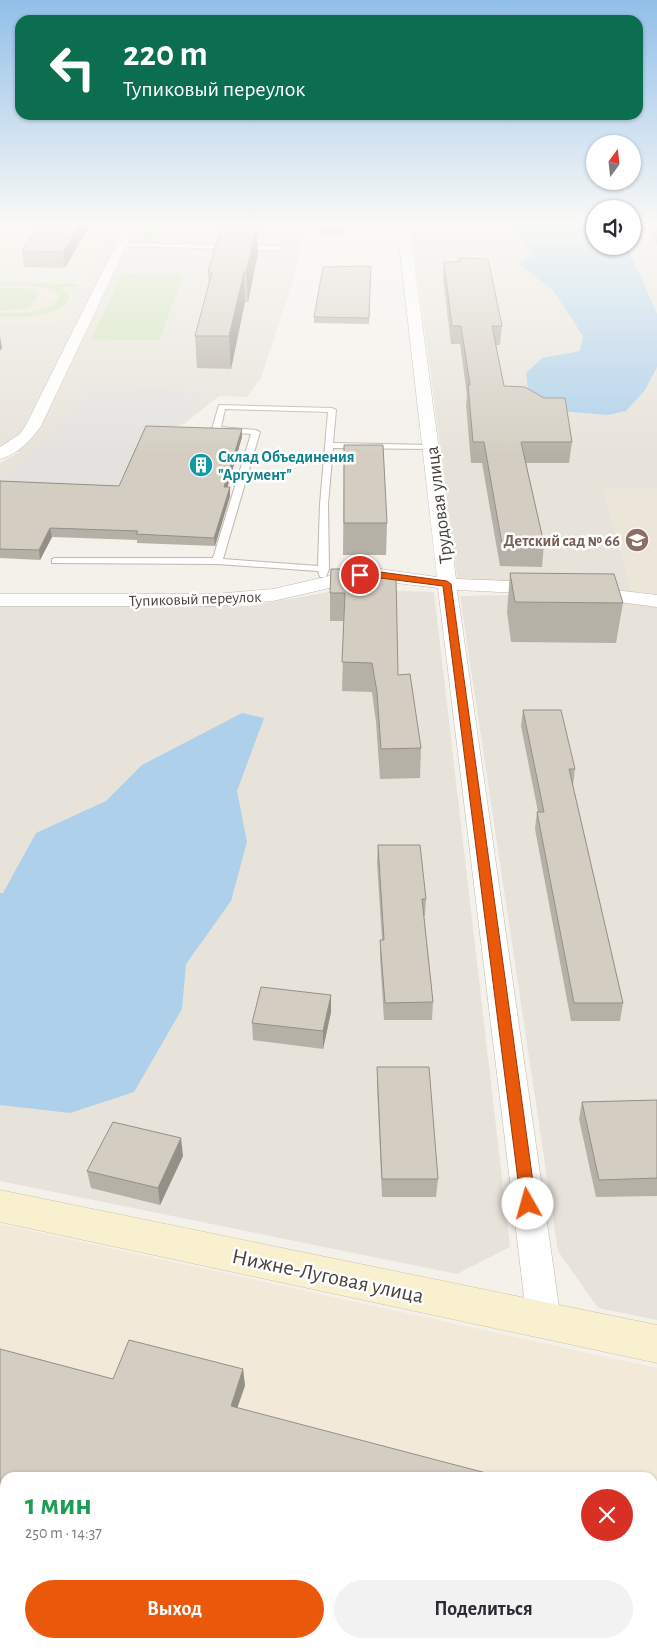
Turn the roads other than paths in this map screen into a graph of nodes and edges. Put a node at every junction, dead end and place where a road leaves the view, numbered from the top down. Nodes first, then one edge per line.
1 (95, 301) edge
2 (413, 301) edge
3 (329, 445) junction
4 (431, 447) junction
5 (0, 454) edge
6 (55, 561) dead end
7 (217, 561) junction
8 (323, 576) junction
9 (447, 584) junction
10 (0, 600) edge
11 (657, 601) edge
12 (0, 1206) edge
13 (544, 1321) junction
14 (657, 1344) edge

1 - 5 street
2 - 4 street, Трудовая улица
3 - 4 lane
3 - 7 lane
3 - 8 lane
4 - 9 street, Трудовая улица
6 - 7 lane
7 - 8 lane
8 - 9 street, Тупиковый переулок
8 - 10 street, Тупиковый переулок
9 - 11 street, Тупиковый переулок
9 - 13 street, Трудовая улица
12 - 13 street, Нижне-Луговая улица
13 - 14 street, Нижне-Луговая улица

